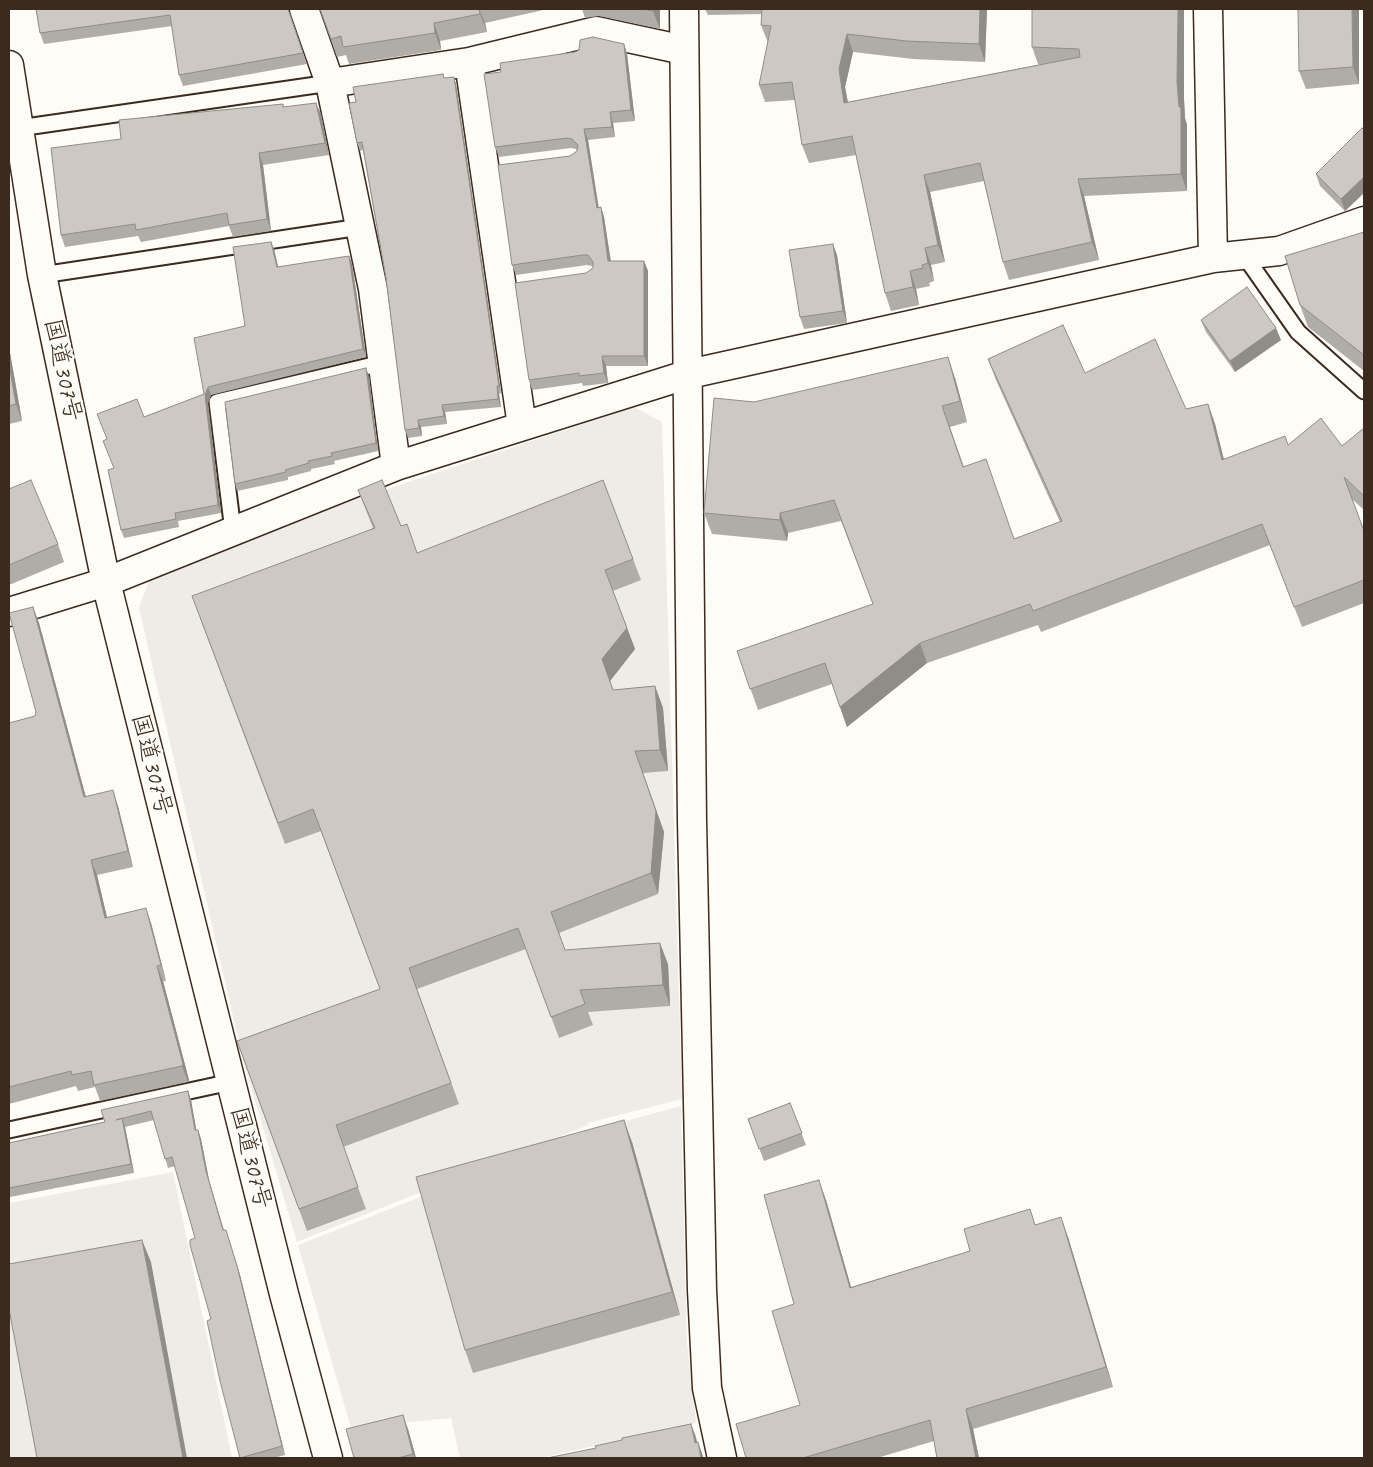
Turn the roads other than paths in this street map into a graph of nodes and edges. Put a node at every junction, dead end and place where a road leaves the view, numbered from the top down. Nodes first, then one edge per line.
1 (304, 9) edge
2 (684, 9) edge
3 (1208, 9) edge
4 (684, 50) junction
5 (469, 62) junction
6 (9, 65) edge
7 (330, 83) junction
8 (19, 128) junction
9 (1364, 221) edge
10 (360, 227) junction
11 (1244, 255) junction
12 (1213, 258) junction
13 (42, 275) junction
14 (382, 363) junction
15 (689, 374) junction
16 (1364, 392) edge
17 (522, 426) junction
18 (396, 466) junction
19 (232, 531) junction
20 (106, 582) junction
21 (9, 612) edge
22 (231, 1082) junction
23 (9, 1130) edge
24 (328, 1458) edge
25 (722, 1458) edge

1 - 7 main road
2 - 4 main road
3 - 12 main road
4 - 5 main road
4 - 15 main road
5 - 7 main road
5 - 17 main road
6 - 8 main road, 国道307号
7 - 8 lane
7 - 10 main road
8 - 13 main road, 国道307号
9 - 11 main road
10 - 13 lane
10 - 14 main road
11 - 12 main road
11 - 16 lane
12 - 15 main road
13 - 20 main road, 国道307号
14 - 18 main road
14 - 19 lane
15 - 17 main road
15 - 25 main road
17 - 18 main road
18 - 19 main road
19 - 20 main road
20 - 21 main road
20 - 22 main road, 国道307号
22 - 23 lane
22 - 24 main road, 国道307号

